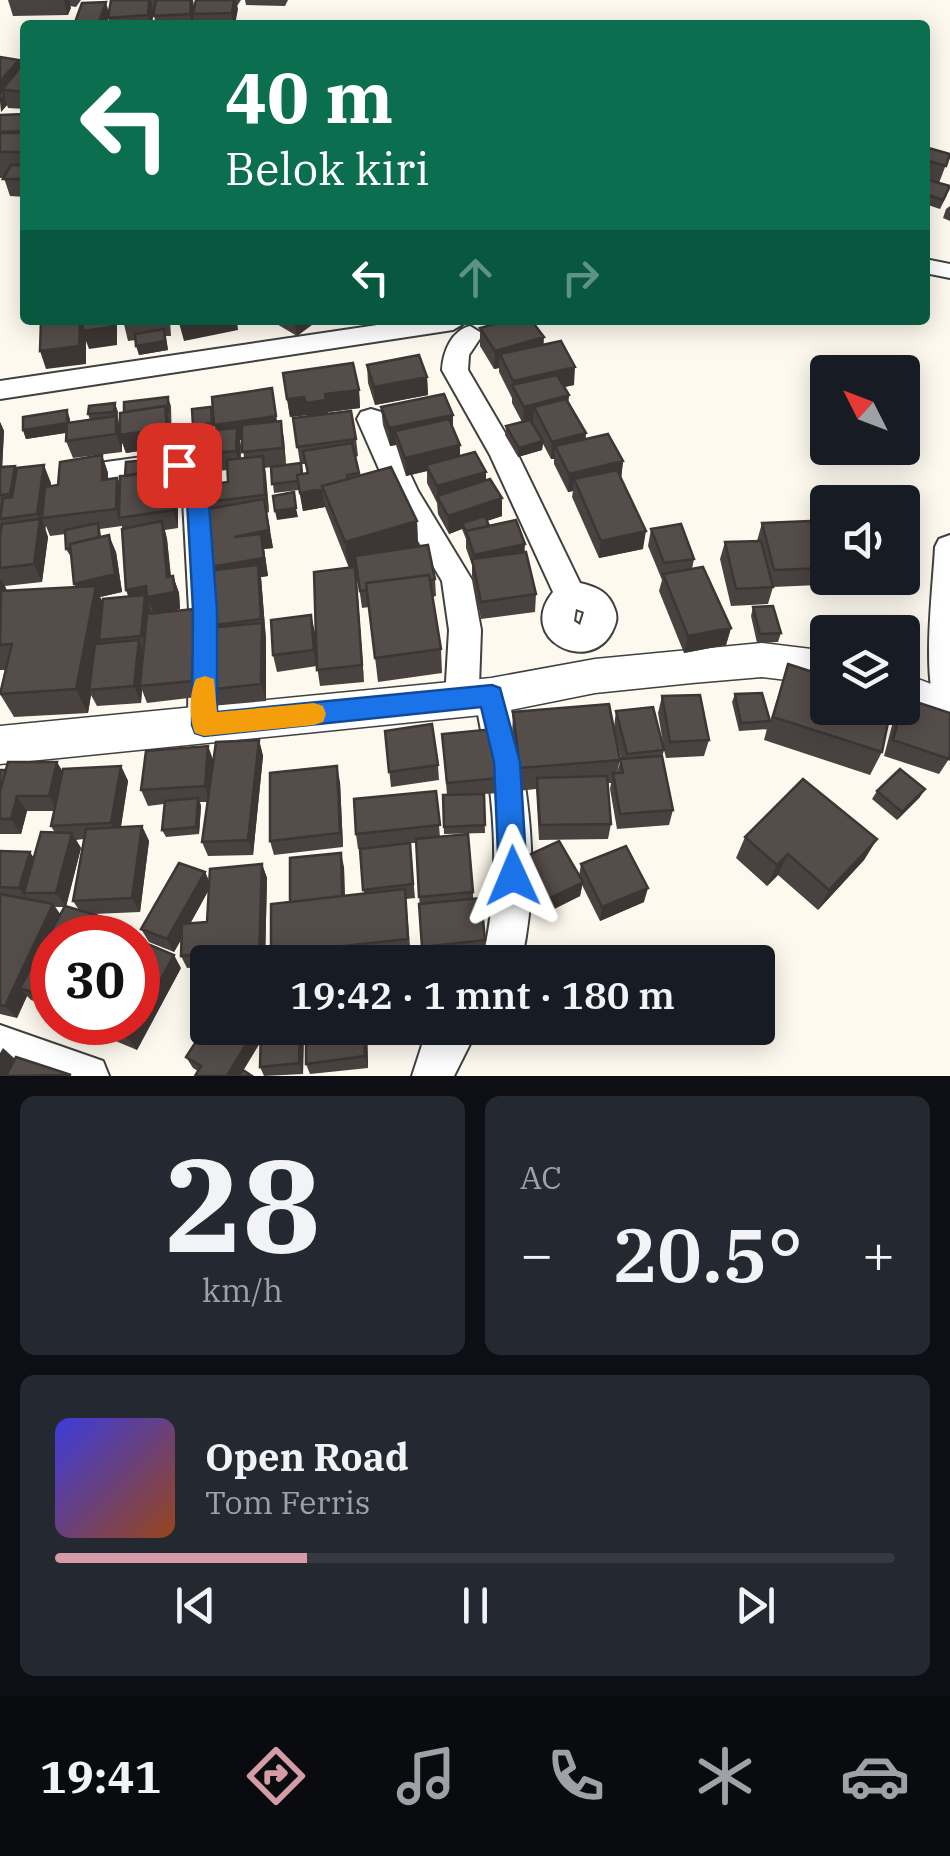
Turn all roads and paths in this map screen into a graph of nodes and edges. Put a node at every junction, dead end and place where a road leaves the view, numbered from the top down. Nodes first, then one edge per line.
1 (467, 328) edge
2 (0, 390) edge
3 (371, 418) dead end
4 (100, 473) edge
5 (950, 546) edge
6 (588, 657) junction
7 (810, 666) edge
8 (477, 697) junction
9 (920, 697) edge
10 (950, 706) edge
11 (204, 725) junction
12 (0, 745) edge
13 (507, 945) edge
14 (447, 1045) edge
15 (0, 1046) edge
16 (88, 1076) edge
17 (433, 1076) edge

1 - 2 street
1 - 6 street
3 - 8 street
4 - 11 street
5 - 10 street
6 - 7 street
6 - 8 street
8 - 11 street
8 - 13 street
9 - 10 street
11 - 12 street
14 - 17 street
15 - 16 street

